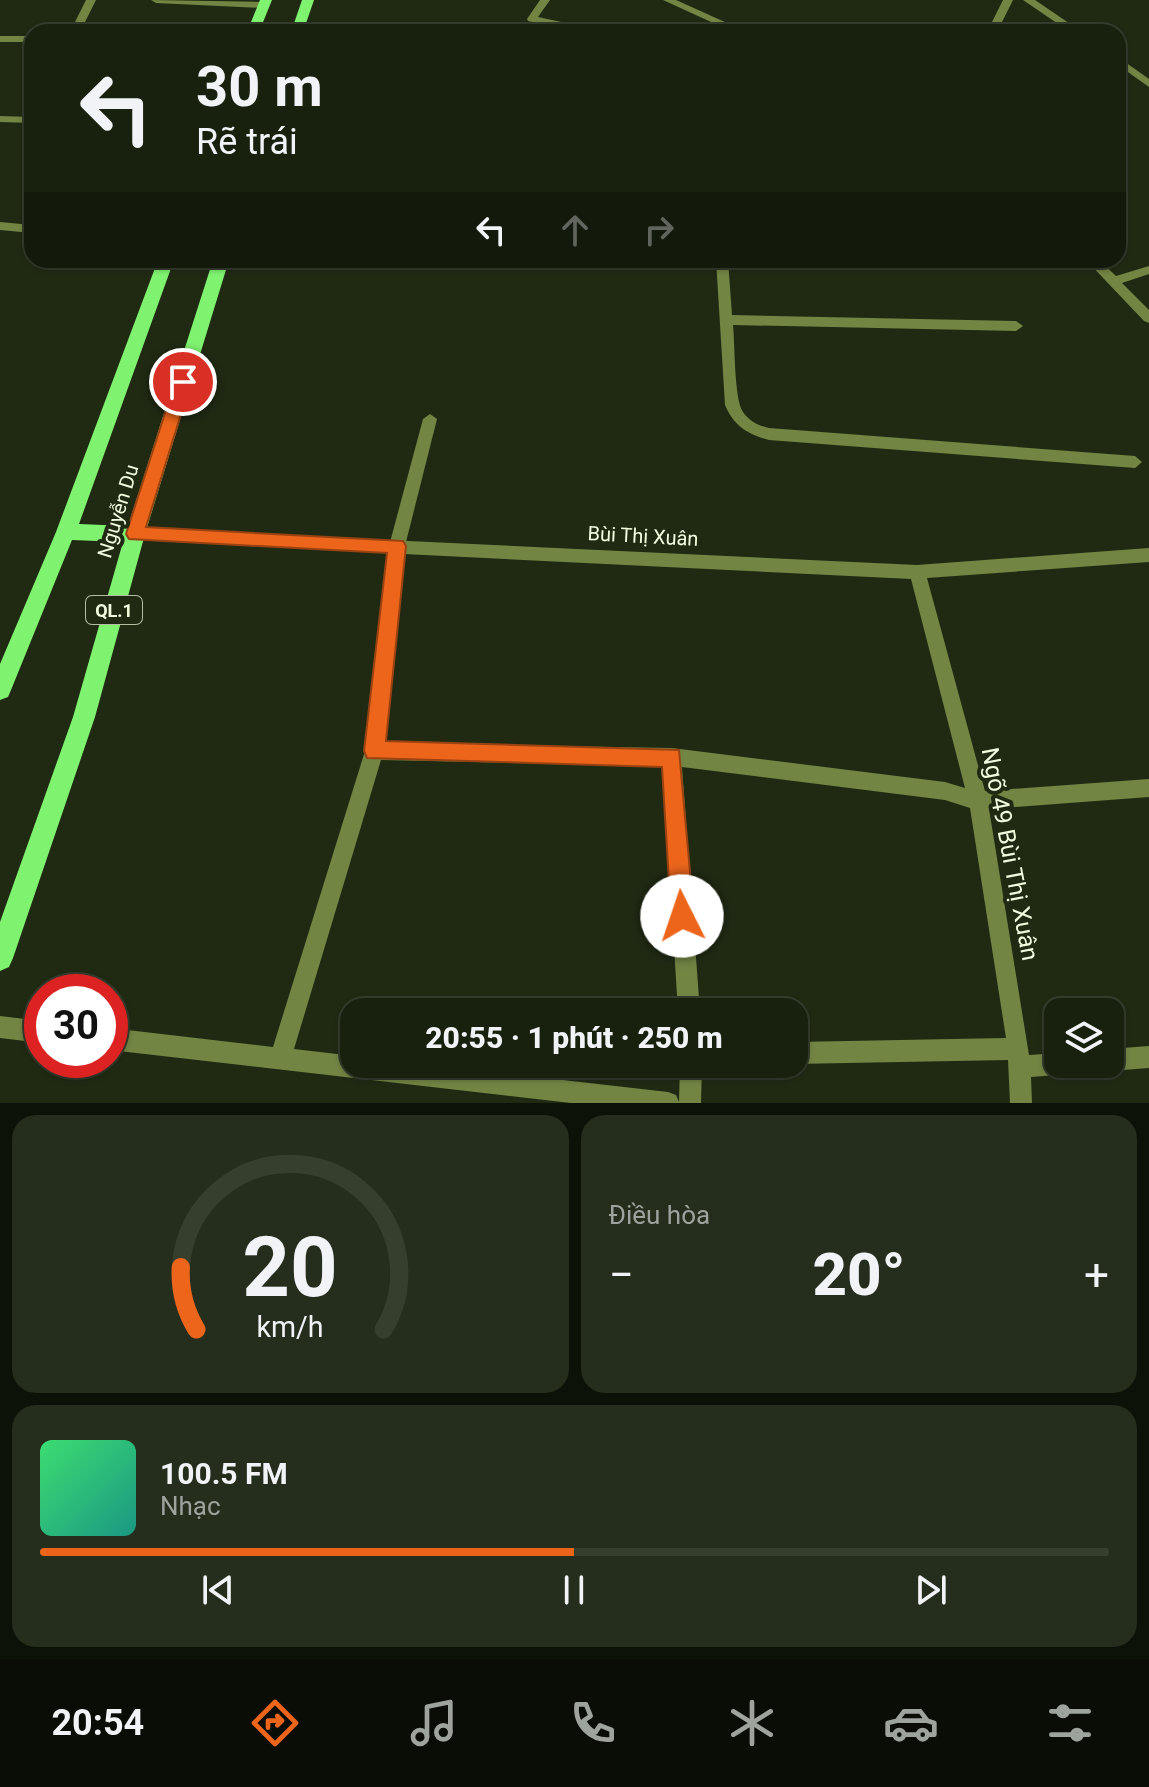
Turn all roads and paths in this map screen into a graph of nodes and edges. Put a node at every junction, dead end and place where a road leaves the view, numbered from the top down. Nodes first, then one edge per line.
1 (91, 0) edge
2 (156, 0) edge
3 (308, 0) edge
4 (545, 0) edge
5 (668, 0) edge
6 (1008, 0) edge
7 (1028, 0) edge
8 (265, 2) edge
9 (79, 24) edge
10 (256, 24) edge
11 (300, 24) edge
12 (557, 24) edge
13 (724, 24) edge
14 (996, 24) edge
15 (1065, 24) edge
16 (0, 39) edge
17 (24, 39) edge
18 (1126, 66) edge
19 (1149, 84) edge
20 (24, 117) edge
21 (0, 119) edge
22 (0, 226) edge
23 (24, 228) edge
24 (163, 268) edge
25 (218, 268) edge
26 (723, 268) edge
27 (1101, 268) edge
28 (1149, 270) edge
29 (1115, 281) junction
30 (1149, 318) edge
31 (727, 320) junction
32 (1016, 326) dead end
33 (430, 419) dead end
34 (1135, 462) dead end
35 (66, 532) junction
36 (135, 534) junction
37 (397, 546) junction
38 (1149, 555) edge
39 (917, 572) junction
40 (0, 690) edge
41 (374, 751) junction
42 (672, 757) junction
43 (1149, 788) edge
44 (978, 801) junction
45 (0, 958) edge
46 (688, 998) edge
47 (0, 1027) edge
48 (24, 1030) edge
49 (128, 1041) edge
50 (808, 1053) edge
51 (1149, 1057) edge
52 (1017, 1058) junction
53 (280, 1059) junction
54 (1124, 1059) edge
55 (1044, 1062) edge
56 (691, 1078) edge
57 (668, 1103) edge
58 (690, 1103) edge
59 (1021, 1103) edge

1 - 9 street
2 - 8 street
3 - 11 main road
4 - 12 street
5 - 13 street
6 - 14 street
7 - 15 street
8 - 10 main road
16 - 17 street
18 - 19 street
20 - 21 street
22 - 23 street
24 - 35 main road, Nguyễn Du
25 - 36 main road, Nguyễn Du / QL.1
26 - 31 street
27 - 29 street
28 - 29 street
29 - 30 street
31 - 32 street
31 - 34 street
33 - 37 street
35 - 36 main road
35 - 40 main road, Nguyễn Du
36 - 37 street, Bùi Thị Xuân
36 - 45 main road, Nguyễn Du / QL.1
37 - 39 street, Bùi Thị Xuân
37 - 41 street
38 - 39 street, Bùi Thị Xuân
39 - 44 street, Ngõ 49 Bùi Thị Xuân
41 - 42 street
41 - 53 street
42 - 44 street
42 - 46 street
43 - 44 street
44 - 52 street, Ngõ 49 Bùi Thị Xuân
47 - 48 street
49 - 53 street
50 - 52 street
51 - 54 street
52 - 55 street
52 - 59 street, Ngõ 49 Bùi Thị Xuân
53 - 57 street
56 - 58 street

